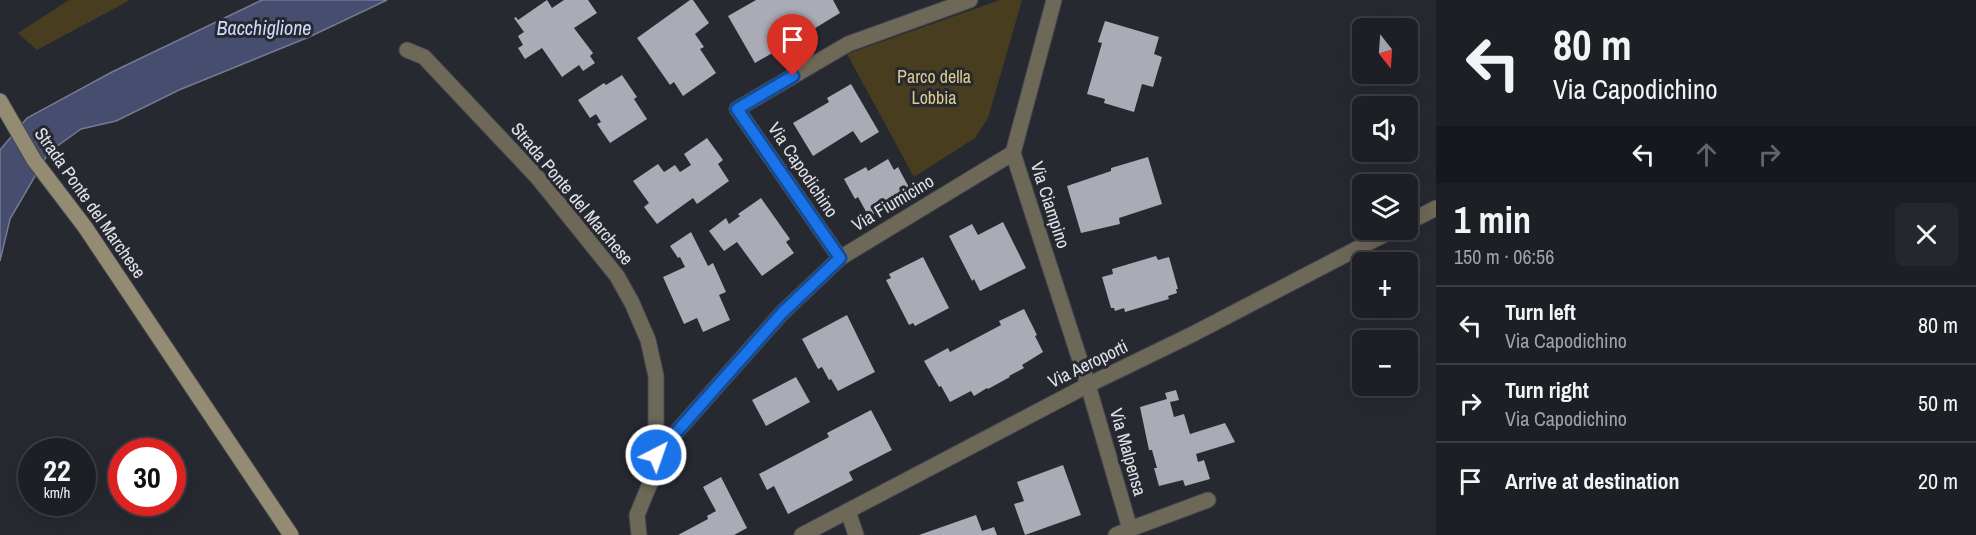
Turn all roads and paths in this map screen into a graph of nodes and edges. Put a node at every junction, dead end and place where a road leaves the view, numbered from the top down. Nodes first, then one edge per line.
1 (970, 0) edge
2 (1054, 0) edge
3 (407, 50) dead end
4 (0, 101) edge
5 (1013, 153) junction
6 (1436, 208) edge
7 (1418, 217) edge
8 (1374, 240) edge
9 (840, 258) junction
10 (1088, 385) junction
11 (656, 455) junction
12 (1208, 500) dead end
13 (848, 511) junction
14 (1123, 532) edge
15 (291, 535) edge
16 (639, 535) edge
17 (802, 535) edge
18 (856, 535) edge

1 - 9 street, Via Capodichino
2 - 5 street, Via Ciampino
3 - 11 street, Strada Ponte del Marchese
4 - 15 main road, Strada Ponte del Marchese
5 - 9 street, Via Fiumicino
5 - 10 street, Via Ciampino
6 - 7 street
8 - 10 street, Via Aeroporti
9 - 11 street, Via Fiumicino
10 - 13 street, Via Aeroporti
10 - 14 street, Via Malpensa
11 - 16 street, Strada Ponte del Marchese
12 - 14 street, Via Malpensa
13 - 17 street, Via Aeroporti
13 - 18 street

